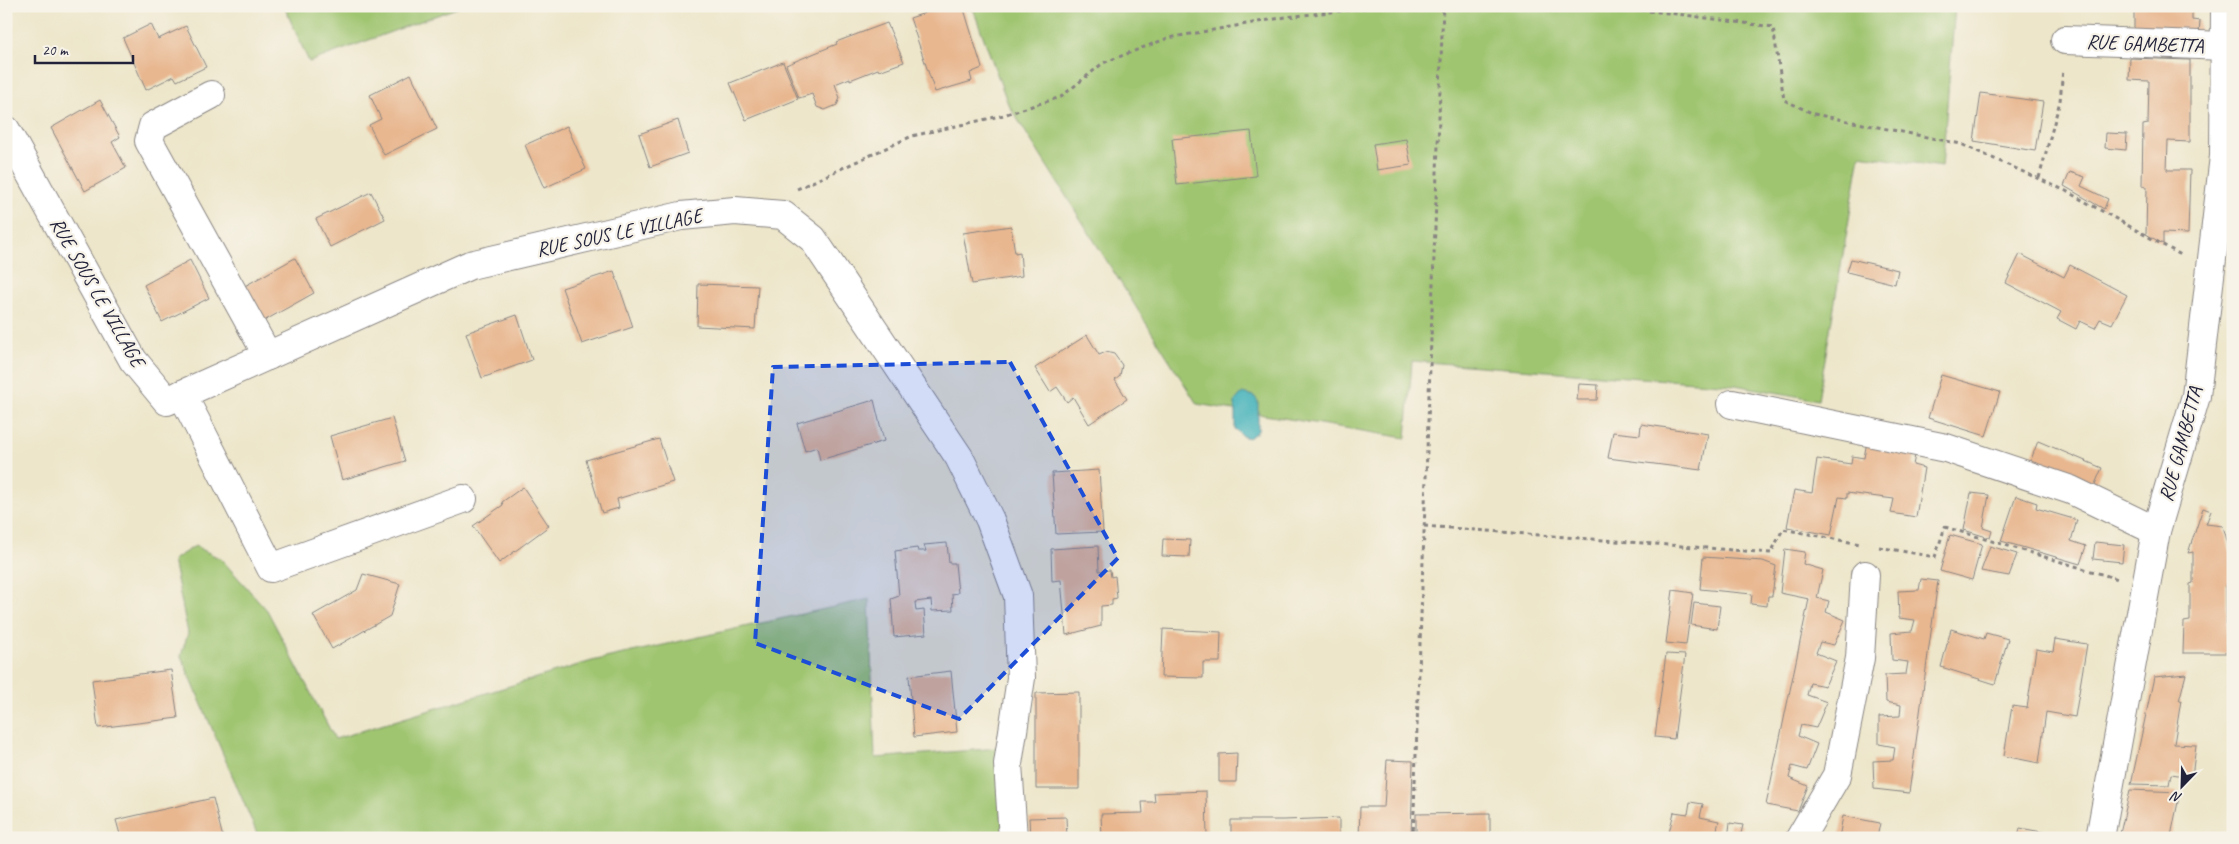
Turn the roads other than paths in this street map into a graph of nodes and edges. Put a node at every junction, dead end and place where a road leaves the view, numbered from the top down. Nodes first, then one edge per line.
1 (2225, 6) edge
2 (2065, 40) road end
3 (2225, 46) junction
4 (211, 95) dead end
5 (6, 130) edge
6 (268, 356) junction
7 (182, 394) junction
8 (1732, 404) dead end
9 (463, 499) dead end
10 (2156, 532) junction
11 (1865, 575) dead end
12 (1013, 838) edge
13 (1800, 838) edge
14 (2100, 838) edge

1 - 3 street, RUE GAMBETTA
2 - 3 street, RUE GAMBETTA
3 - 10 street, RUE GAMBETTA
4 - 6 street
5 - 7 street, RUE SOUS LE VILLAGE
6 - 7 street, RUE SOUS LE VILLAGE
6 - 12 street, RUE SOUS LE VILLAGE
7 - 9 street
8 - 10 street
10 - 14 street, RUE GAMBETTA
11 - 13 street

